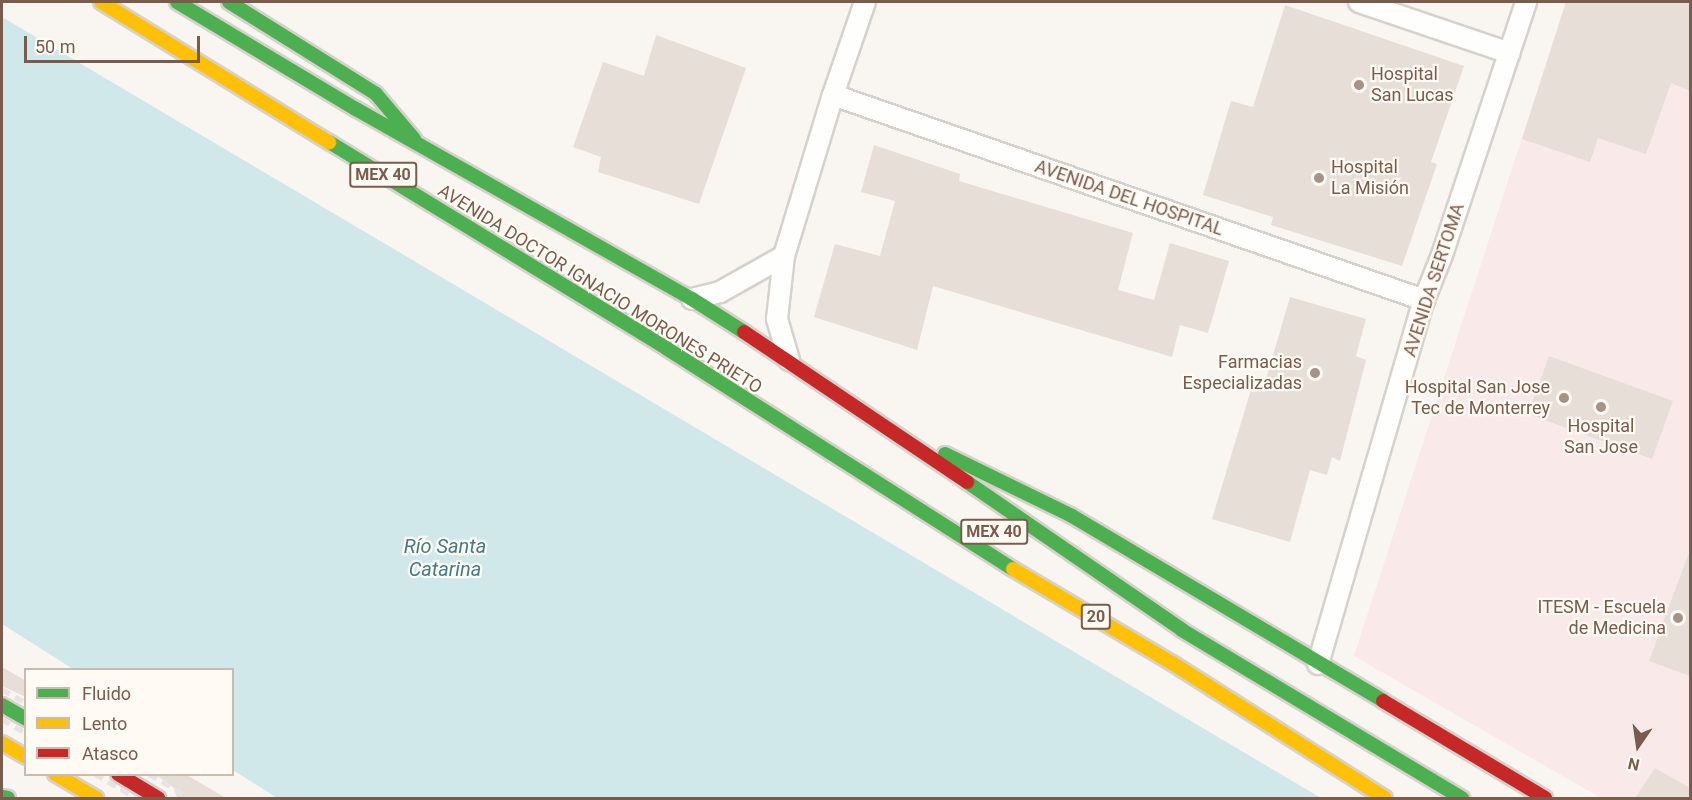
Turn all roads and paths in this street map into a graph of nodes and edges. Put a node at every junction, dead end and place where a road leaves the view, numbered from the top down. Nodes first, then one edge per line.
1 (101, 2) edge
2 (177, 2) edge
3 (229, 2) edge
4 (865, 2) edge
5 (1359, 2) edge
6 (1526, 2) edge
7 (1510, 53) junction
8 (833, 95) junction
9 (416, 142) junction
10 (784, 256) junction
11 (692, 299) junction
12 (1424, 300) junction
13 (789, 360) junction
14 (871, 418) junction
15 (804, 438) junction
16 (915, 490) dead end
17 (1077, 576) dead end
18 (1182, 630) junction
19 (1318, 664) junction
20 (2, 705) edge
21 (24, 718) edge
22 (2, 743) edge
23 (24, 756) edge
24 (58, 776) edge
25 (121, 776) edge
26 (2, 797) edge
27 (8, 798) edge
28 (96, 798) edge
29 (158, 798) edge
30 (1385, 798) edge
31 (1461, 798) edge
32 (1545, 798) edge

1 - 15 main road, AVENIDA DOCTOR IGNACIO MORONES PRIETO / MEX 40
2 - 9 main road, AVENIDA DOCTOR IGNACIO MORONES PRIETO / MEX 40
3 - 9 main road
4 - 8 street
5 - 7 street
6 - 7 street, AVENIDA SERTOMA
7 - 12 street, AVENIDA SERTOMA
8 - 10 street
8 - 12 street, AVENIDA DEL HOSPITAL
9 - 11 main road, AVENIDA DOCTOR IGNACIO MORONES PRIETO / MEX 40
10 - 11 street
10 - 13 street
11 - 13 main road, AVENIDA DOCTOR IGNACIO MORONES PRIETO / MEX 40
12 - 19 street, AVENIDA SERTOMA
13 - 14 main road, AVENIDA DOCTOR IGNACIO MORONES PRIETO / MEX 40
14 - 18 main road
14 - 19 main road
15 - 16 main road, AVENIDA DOCTOR IGNACIO MORONES PRIETO / MEX 40
15 - 30 main road, AVENIDA DOCTOR IGNACIO MORONES PRIETO / 20
17 - 18 main road
18 - 31 main road
19 - 32 main road
20 - 21 main road
22 - 23 main road
24 - 28 main road
25 - 29 main road
26 - 27 main road

